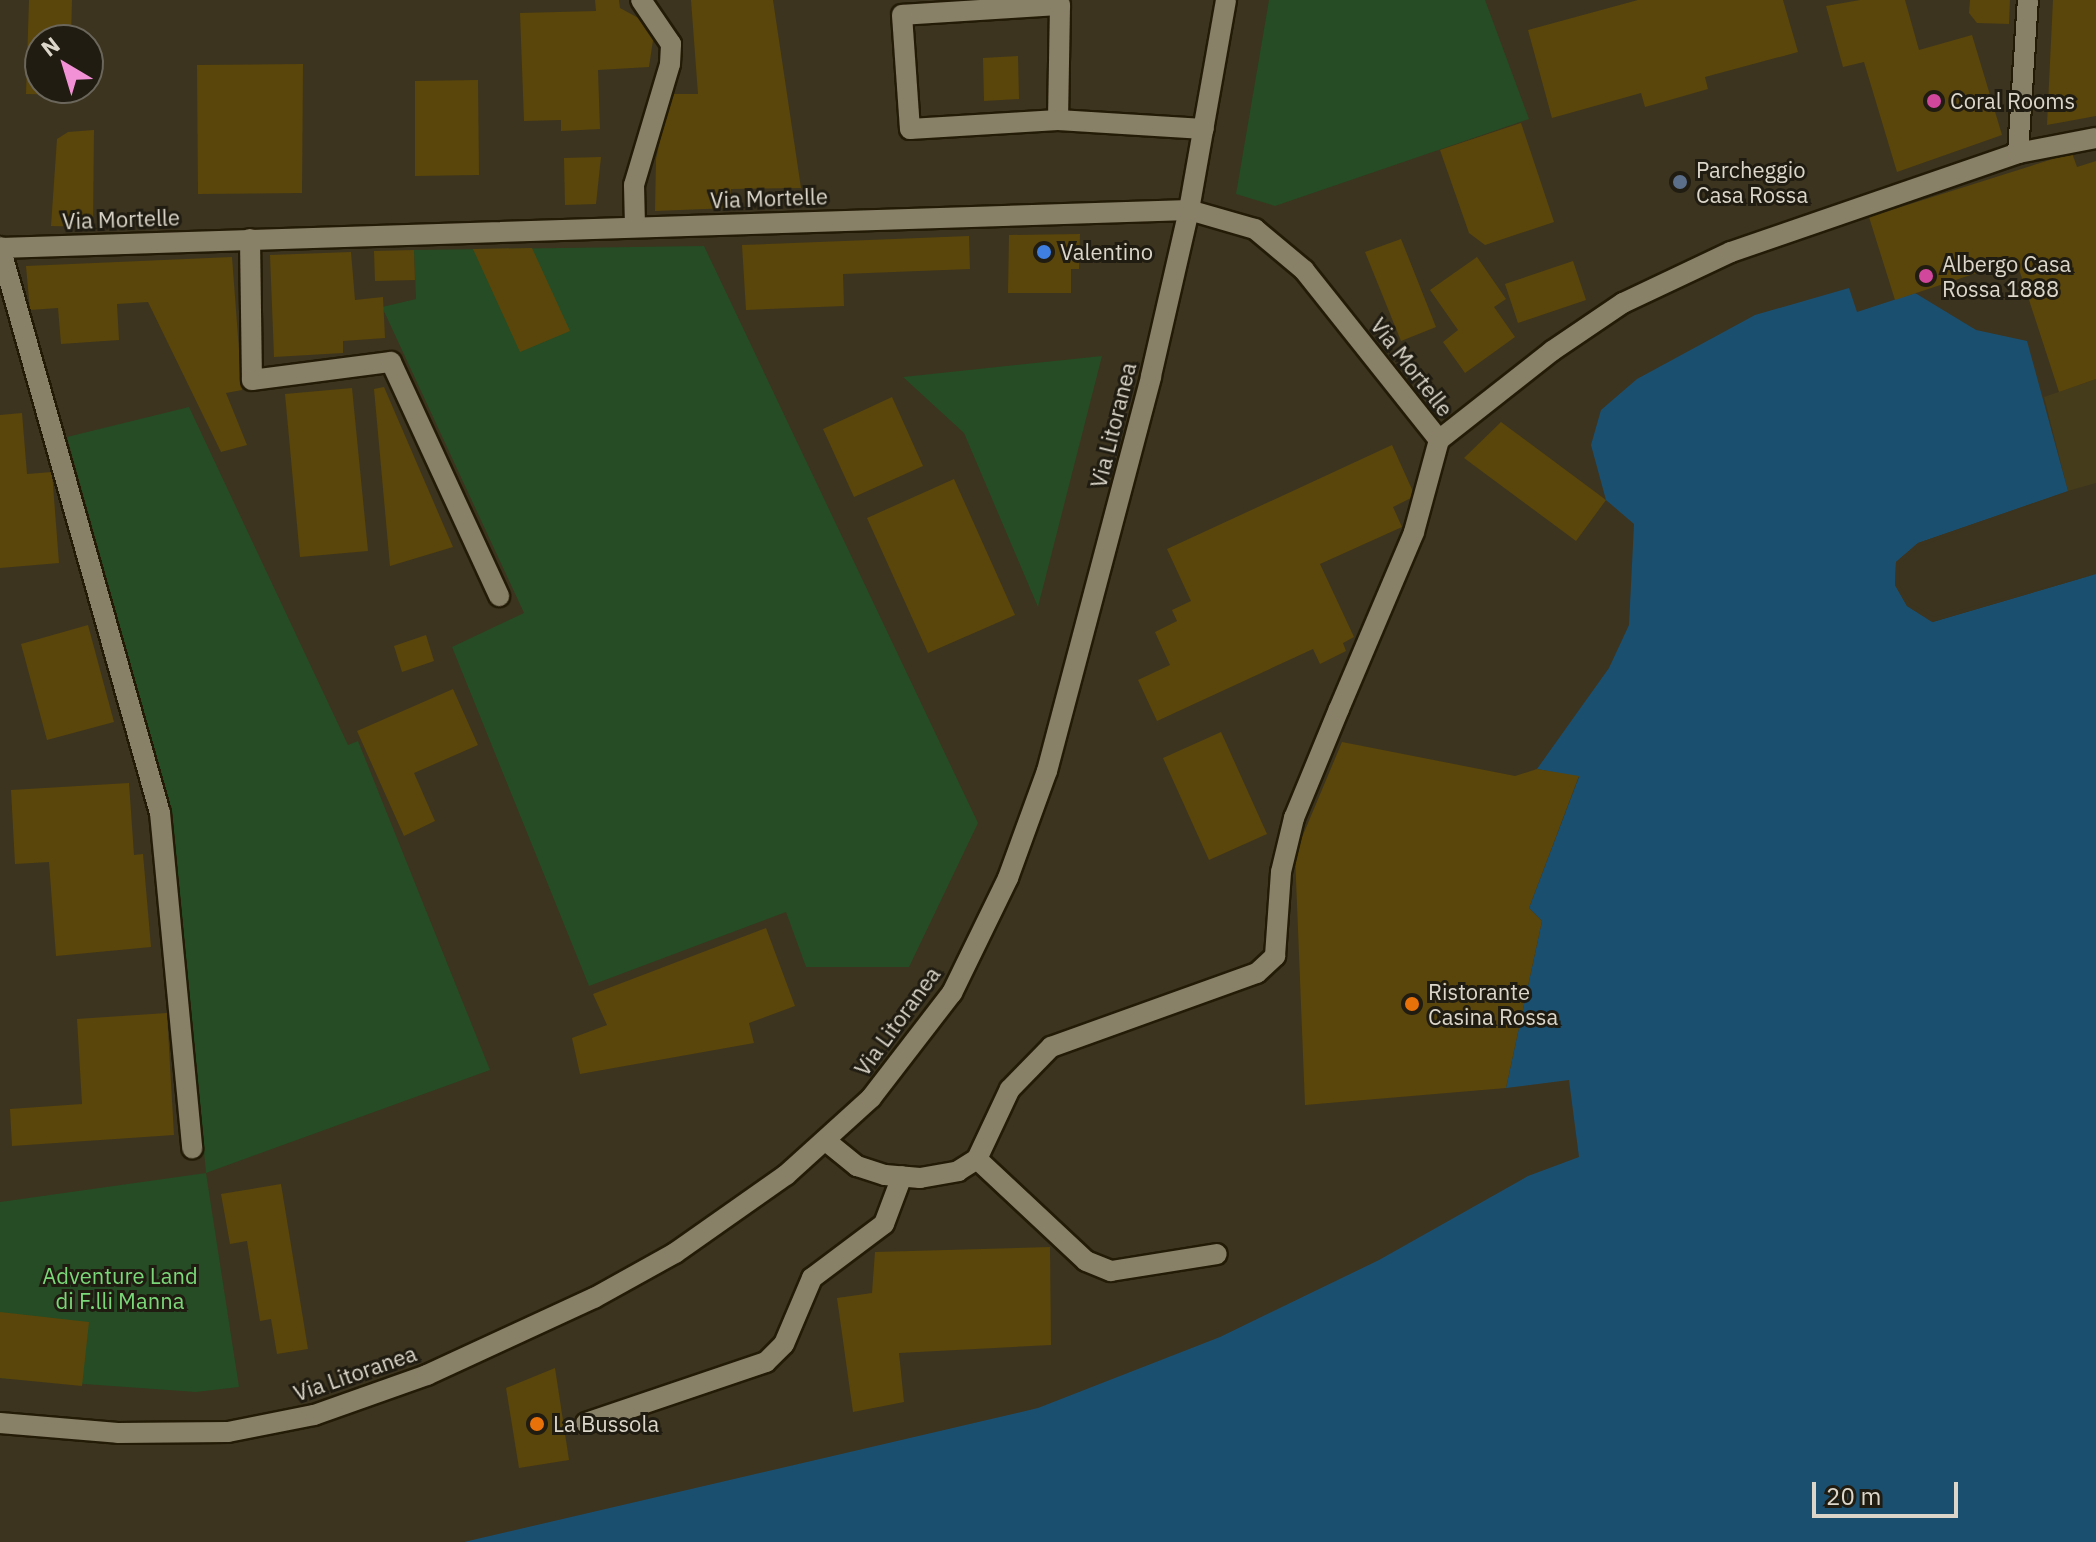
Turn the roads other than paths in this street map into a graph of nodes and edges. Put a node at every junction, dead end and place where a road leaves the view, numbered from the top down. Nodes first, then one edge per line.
1 (641, 0) edge
2 (1226, 0) edge
3 (2028, 0) edge
4 (901, 7) edge
5 (1058, 120) junction
6 (1204, 129) junction
7 (2096, 138) edge
8 (2018, 153) junction
9 (1189, 210) junction
10 (635, 226) junction
11 (250, 239) junction
12 (0, 248) edge
13 (1439, 440) junction
14 (499, 596) dead end
15 (826, 1141) junction
16 (192, 1148) dead end
17 (977, 1159) junction
18 (902, 1176) junction
19 (1217, 1254) dead end
20 (0, 1423) edge
21 (586, 1423) dead end

1 - 10 street
2 - 6 street, Via Litoranea
3 - 8 street
4 - 5 street
4 - 5 street
5 - 6 street
6 - 9 street, Via Litoranea
7 - 8 street, Via Mortelle
8 - 13 street, Via Mortelle
9 - 10 street, Via Mortelle
9 - 13 street, Via Mortelle
9 - 15 street, Via Litoranea
10 - 11 street, Via Mortelle
11 - 12 street, Via Mortelle
11 - 14 street
12 - 16 street
13 - 17 street, Via Mortelle
15 - 18 street
15 - 20 street, Via Litoranea
17 - 18 street
17 - 19 street
18 - 21 street

